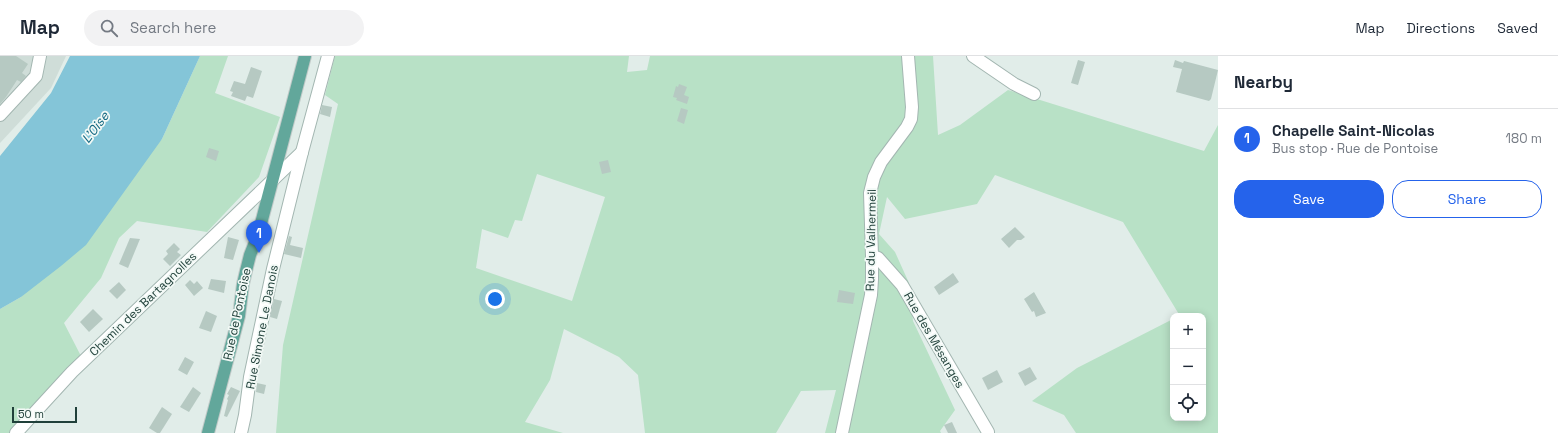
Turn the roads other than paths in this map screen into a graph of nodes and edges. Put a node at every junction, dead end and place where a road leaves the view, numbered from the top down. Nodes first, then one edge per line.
1 (40, 56) edge
2 (305, 56) edge
3 (328, 56) edge
4 (908, 56) edge
5 (973, 56) edge
6 (1034, 94) dead end
7 (0, 115) edge
8 (302, 152) junction
9 (274, 179) junction
10 (872, 256) junction
11 (988, 432) dead end
12 (16, 433) edge
13 (208, 433) edge
14 (241, 433) edge
15 (842, 433) edge

1 - 7 street
2 - 9 main road, Rue de Pontoise
3 - 8 street, Rue Simone Le Danois
4 - 10 street, Rue du Valhermeil
5 - 6 street
8 - 9 street, Chemin des Bartagnolles
8 - 14 street, Rue Simone Le Danois
9 - 12 street, Chemin des Bartagnolles
9 - 13 main road, Rue de Pontoise
10 - 11 street, Rue des Mésanges
10 - 15 street, Rue du Valhermeil

